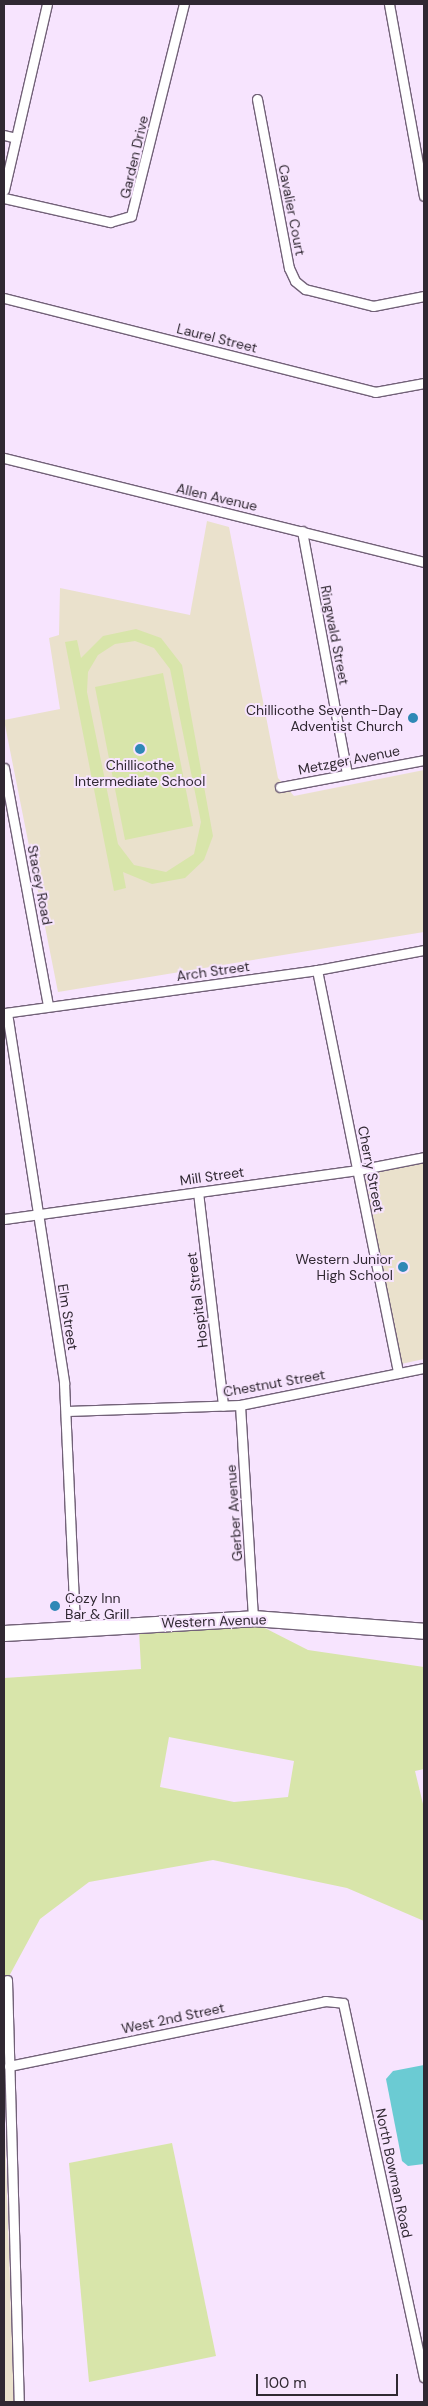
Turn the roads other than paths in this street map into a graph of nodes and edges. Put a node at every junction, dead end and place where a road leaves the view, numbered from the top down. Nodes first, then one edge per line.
1 (47, 4) edge
2 (184, 4) edge
3 (388, 4) edge
4 (257, 99) dead end
5 (4, 135) edge
6 (16, 138) junction
7 (4, 190) edge
8 (424, 196) edge
9 (4, 198) edge
10 (424, 296) edge
11 (4, 298) edge
12 (424, 383) edge
13 (4, 458) edge
14 (302, 531) junction
15 (424, 562) edge
16 (424, 760) edge
17 (4, 768) edge
18 (347, 774) junction
19 (280, 787) dead end
20 (424, 950) edge
21 (317, 970) junction
22 (48, 1006) junction
23 (5, 1013) edge
24 (424, 1157) edge
25 (358, 1170) junction
26 (198, 1192) junction
27 (38, 1214) junction
28 (4, 1219) edge
29 (424, 1368) edge
30 (398, 1373) junction
31 (240, 1405) junction
32 (223, 1406) junction
33 (66, 1411) junction
34 (253, 1618) junction
35 (75, 1629) junction
36 (424, 1631) edge
37 (4, 1633) edge
38 (7, 1980) dead end
39 (343, 2003) joint
40 (9, 2066) junction
41 (424, 2377) edge
42 (20, 2402) edge

1 - 6 street
2 - 9 street, Garden Drive
3 - 8 street
4 - 10 street, Cavalier Court
5 - 6 street
6 - 7 street
11 - 12 street, Laurel Street
13 - 14 street, Allen Avenue
14 - 15 street, Allen Avenue
14 - 18 street, Ringwald Street
16 - 18 street, Metzger Avenue
17 - 22 street, Stacey Road
18 - 19 street, Metzger Avenue
20 - 21 street, Arch Street
21 - 22 street, Arch Street
21 - 25 street, Cherry Street
22 - 23 street, Arch Street
23 - 27 street, Elm Street
24 - 25 street, Mill Street
25 - 26 street, Mill Street
25 - 30 street, Cherry Street
26 - 27 street, Mill Street
26 - 32 street, Hospital Street
27 - 28 street, Mill Street
27 - 33 street, Elm Street
29 - 30 street, Chestnut Street
30 - 31 street, Chestnut Street
31 - 32 street, Chestnut Street
31 - 34 street, Gerber Avenue
32 - 33 street, Chestnut Street
33 - 35 street, Elm Street
34 - 35 main road, Western Avenue
34 - 36 main road, Western Avenue
35 - 37 main road, Western Avenue
38 - 40 street
39 - 40 street, West 2nd Street
39 - 41 street, North Bowman Road
40 - 42 street

